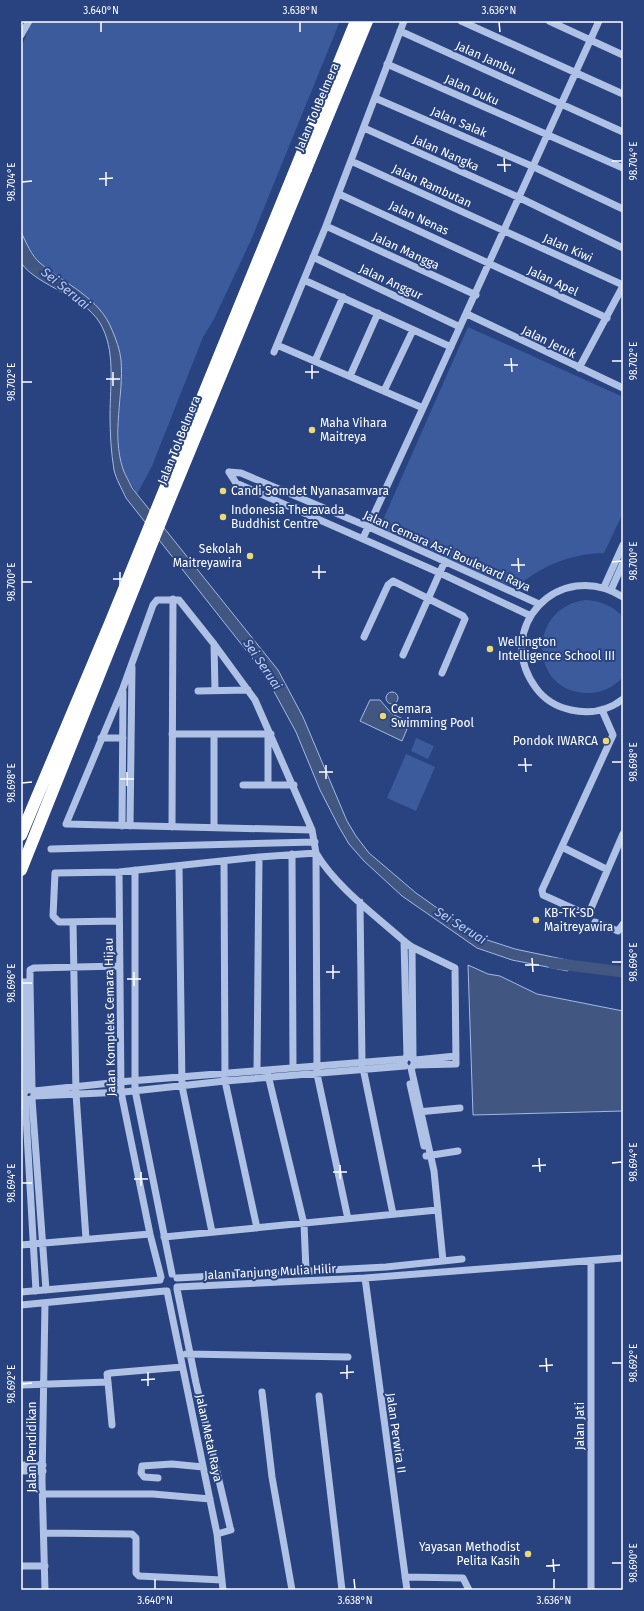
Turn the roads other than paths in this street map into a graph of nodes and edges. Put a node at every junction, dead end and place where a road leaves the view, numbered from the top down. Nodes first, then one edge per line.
1 (29, 21) edge
2 (404, 21) edge
3 (461, 21) edge
4 (548, 21) edge
5 (600, 21) edge
6 (364, 22) edge
7 (400, 31) junction
8 (21, 35) edge
9 (591, 40) junction
10 (623, 55) edge
11 (387, 64) junction
12 (576, 73) junction
13 (623, 94) edge
14 (375, 98) junction
15 (562, 105) junction
16 (364, 128) junction
17 (623, 132) edge
18 (548, 136) junction
19 (351, 161) junction
20 (534, 167) junction
21 (623, 168) edge
22 (339, 194) junction
23 (520, 198) junction
24 (623, 209) edge
25 (326, 226) junction
26 (504, 232) junction
27 (623, 248) edge
28 (313, 257) junction
29 (490, 263) junction
30 (304, 280) junction
31 (623, 286) edge
32 (476, 295) junction
33 (343, 297) junction
34 (378, 313) junction
35 (466, 314) junction
36 (607, 318) junction
37 (460, 327) junction
38 (413, 330) junction
39 (451, 347) junction
40 (315, 361) junction
41 (579, 368) junction
42 (350, 376) junction
43 (623, 388) edge
44 (384, 391) junction
45 (423, 408) junction
46 (302, 500) junction
47 (298, 511) junction
48 (369, 527) junction
49 (363, 538) junction
50 (149, 540) junction
51 (623, 545) edge
52 (445, 561) junction
53 (621, 564) edge
54 (440, 573) junction
55 (608, 589) junction
56 (623, 597) edge
57 (429, 598) junction
58 (173, 599) junction
59 (540, 604) junction
60 (531, 616) junction
61 (364, 637) dead end
62 (214, 644) junction
63 (403, 655) dead end
64 (132, 661) junction
65 (442, 673) dead end
66 (123, 688) junction
67 (215, 690) junction
68 (248, 690) junction
69 (198, 691) dead end
70 (623, 699) edge
71 (602, 710) junction
72 (172, 734) junction
73 (214, 734) junction
74 (270, 734) junction
75 (101, 738) junction
76 (123, 738) junction
77 (243, 785) dead end
78 (268, 785) junction
79 (294, 785) junction
80 (122, 826) junction
81 (130, 826) junction
82 (172, 827) junction
83 (214, 827) junction
84 (312, 830) junction
85 (623, 834) edge
86 (21, 835) edge
87 (315, 842) junction
88 (562, 847) junction
89 (51, 849) dead end
90 (316, 853) junction
91 (292, 854) junction
92 (259, 856) junction
93 (224, 860) junction
94 (180, 866) junction
95 (606, 869) junction
96 (21, 870) edge
97 (135, 870) junction
98 (119, 872) junction
99 (360, 902) junction
100 (119, 921) junction
101 (73, 922) junction
102 (595, 922) dead end
103 (623, 924) edge
104 (404, 941) junction
105 (412, 947) junction
106 (120, 966) junction
107 (75, 967) junction
108 (26, 982) edge
109 (410, 1063) junction
110 (316, 1066) junction
111 (362, 1066) junction
112 (293, 1068) junction
113 (267, 1070) junction
114 (257, 1071) junction
115 (225, 1073) junction
116 (317, 1074) junction
117 (182, 1077) junction
118 (269, 1078) junction
119 (127, 1081) junction
120 (225, 1081) junction
121 (182, 1086) junction
122 (76, 1090) junction
123 (128, 1091) junction
124 (28, 1094) edge
125 (460, 1108) dead end
126 (419, 1112) junction
127 (458, 1151) dead end
128 (428, 1155) junction
129 (438, 1210) junction
130 (393, 1214) junction
131 (348, 1219) junction
132 (304, 1224) junction
133 (257, 1228) junction
134 (212, 1232) junction
135 (150, 1234) junction
136 (164, 1237) junction
137 (86, 1239) junction
138 (42, 1243) junction
139 (33, 1244) junction
140 (21, 1245) edge
141 (623, 1258) edge
142 (462, 1259) dead end
143 (443, 1261) junction
144 (591, 1262) junction
145 (306, 1270) junction
146 (175, 1276) junction
147 (365, 1278) junction
148 (160, 1279) junction
149 (177, 1288) junction
150 (46, 1290) junction
151 (36, 1291) junction
152 (166, 1291) junction
153 (21, 1292) edge
154 (45, 1303) junction
155 (21, 1305) edge
156 (185, 1354) junction
157 (348, 1357) dead end
158 (182, 1367) junction
159 (108, 1382) junction
160 (21, 1385) edge
161 (44, 1385) junction
162 (262, 1392) dead end
163 (320, 1396) dead end
164 (191, 1406) junction
165 (202, 1406) junction
166 (112, 1425) dead end
167 (213, 1455) junction
168 (201, 1456) junction
169 (21, 1465) edge
170 (43, 1468) junction
171 (21, 1471) edge
172 (204, 1471) junction
173 (218, 1473) junction
174 (158, 1478) dead end
175 (43, 1494) junction
176 (210, 1500) junction
177 (224, 1500) junction
178 (228, 1515) junction
179 (214, 1517) junction
180 (44, 1533) junction
181 (217, 1534) junction
182 (21, 1566) edge
183 (45, 1566) junction
184 (405, 1577) junction
185 (222, 1580) junction
186 (45, 1590) edge
187 (222, 1590) edge
188 (292, 1590) edge
189 (342, 1590) edge
190 (407, 1590) edge
191 (469, 1590) edge
192 (591, 1590) edge

1 - 8 street
2 - 7 street
3 - 12 street
4 - 9 street
5 - 9 street
6 - 50 highway, Jalan Tol Belmera
7 - 11 street
7 - 15 street, Jalan Jambu
9 - 10 street
9 - 12 street
11 - 14 street
11 - 18 street, Jalan Duku
12 - 13 street
12 - 15 street
14 - 16 street
14 - 20 street, Jalan Salak
15 - 17 street, Jalan Jambu
15 - 18 street
16 - 19 street
16 - 23 street, Jalan Nangka
18 - 20 street
18 - 21 street, Jalan Duku
19 - 22 street
19 - 26 street, Jalan Rambutan
20 - 23 street
20 - 24 street, Jalan Salak
22 - 25 street
22 - 29 street, Jalan Nenas
23 - 26 street
23 - 27 street, Jalan Nangka
25 - 28 street
25 - 32 street, Jalan Mangga
26 - 29 street
26 - 31 street, Jalan Kiwi
28 - 30 street
28 - 37 street, Jalan Anggur
29 - 32 street
29 - 36 street, Jalan Apel
30 - 33 street
30 - 40 street
31 - 36 street
32 - 35 street
33 - 34 street
33 - 40 street
34 - 38 street
34 - 42 street
35 - 37 street
35 - 41 street, Jalan Jeruk
36 - 41 street
37 - 39 street
38 - 39 street
38 - 44 street
39 - 45 street
40 - 42 street
41 - 43 street, Jalan Jeruk
42 - 44 street
44 - 45 street
45 - 48 street
46 - 47 street
46 - 47 street, Jalan Cemara Asri Boulevard Raya
46 - 48 street, Jalan Cemara Asri Boulevard Raya
47 - 49 street, Jalan Cemara Asri Boulevard Raya
48 - 49 street
48 - 52 street, Jalan Cemara Asri Boulevard Raya
49 - 54 street, Jalan Cemara Asri Boulevard Raya
50 - 86 highway, Jalan Tol Belmera
50 - 96 highway, Jalan Tol Belmera
51 - 53 street
52 - 54 street
52 - 59 street, Jalan Cemara Asri Boulevard Raya
53 - 55 street
54 - 57 street
54 - 60 street, Jalan Cemara Asri Boulevard Raya
55 - 56 street
55 - 59 street
57 - 61 street
57 - 63 street
57 - 65 street
58 - 62 street
58 - 64 street
58 - 72 street
59 - 60 street
60 - 71 street
62 - 67 street
62 - 68 street
64 - 66 street
64 - 81 street
66 - 75 street
66 - 76 street
67 - 68 street
67 - 69 street
68 - 74 street
70 - 71 street
71 - 88 street
72 - 73 street
72 - 82 street
73 - 74 street
73 - 83 street
74 - 78 street
74 - 79 street
75 - 76 street
75 - 80 street
76 - 80 street
77 - 78 street
78 - 79 street
79 - 84 street
80 - 81 street
81 - 82 street
82 - 83 street
83 - 84 street
84 - 87 street
85 - 95 street
87 - 89 street
87 - 90 street
88 - 95 street
88 - 95 street
90 - 91 street
90 - 99 street
90 - 110 street
91 - 92 street
91 - 112 street
92 - 93 street
92 - 114 street
93 - 94 street
93 - 115 street
94 - 97 street
94 - 117 street
97 - 98 street
97 - 119 street, Jalan Kompleks Cemara Hijau
98 - 100 street, Jalan Kompleks Cemara Hijau
98 - 101 street
99 - 104 street
99 - 111 street
100 - 101 street
100 - 106 street, Jalan Kompleks Cemara Hijau
101 - 107 street
102 - 103 street
104 - 105 street
104 - 109 street
105 - 109 street
105 - 109 street
106 - 107 street
106 - 119 street, Jalan Kompleks Cemara Hijau
107 - 108 street
107 - 122 street
108 - 124 street
109 - 111 street
109 - 126 street
110 - 111 street
110 - 112 street
110 - 116 street
111 - 116 street
111 - 130 street
112 - 113 street
113 - 114 street
113 - 118 street
114 - 115 street
115 - 117 street
115 - 120 street
116 - 118 street
116 - 131 street
117 - 119 street
117 - 121 street
118 - 120 street
118 - 132 street
119 - 122 street
119 - 123 street, Jalan Kompleks Cemara Hijau
119 - 123 street, Jalan Kompleks Cemara Hijau
120 - 121 street
120 - 133 street
121 - 123 street
121 - 134 street
122 - 123 street
122 - 124 street
122 - 137 street
123 - 135 street, Jalan Kompleks Cemara Hijau
123 - 136 street, Jalan Kompleks Cemara Hijau
124 - 138 street
124 - 139 street
125 - 126 street
126 - 128 street
127 - 128 street
128 - 129 street
129 - 130 street
129 - 143 street
130 - 131 street
131 - 132 street
132 - 133 street
132 - 145 street
133 - 134 street
134 - 136 street
135 - 137 street
135 - 148 street, Jalan Kompleks Cemara Hijau
136 - 146 street, Jalan Kompleks Cemara Hijau
137 - 138 street
138 - 139 street
138 - 150 street
139 - 140 street
139 - 151 street
141 - 144 street, Jalan Tanjung Mulia Hilir
142 - 143 street
143 - 145 street
144 - 147 street, Jalan Tanjung Mulia Hilir
144 - 192 street, Jalan Jati
145 - 146 street
146 - 148 street
146 - 149 street
147 - 149 street, Jalan Tanjung Mulia Hilir
147 - 184 street, Jalan Perwira II
148 - 150 street
148 - 152 street
149 - 152 street
149 - 156 street
150 - 151 street
151 - 153 street
152 - 154 street
152 - 156 street, Jalan Metal Raya
154 - 155 street
154 - 161 street, Jalan Pendidikan
156 - 157 street
156 - 158 street, Jalan Metal Raya
156 - 165 street
158 - 159 street
158 - 164 street, Jalan Metal Raya
159 - 161 street
159 - 166 street
160 - 161 street
161 - 170 street, Jalan Pendidikan
162 - 188 street
163 - 189 street
164 - 165 street
164 - 168 street, Jalan Metal Raya
165 - 167 street
167 - 168 street
167 - 173 street
168 - 172 street, Jalan Metal Raya
169 - 170 street
170 - 171 street
170 - 175 street, Jalan Pendidikan
172 - 173 street
172 - 174 street
172 - 176 street, Jalan Metal Raya
173 - 177 street
175 - 176 street
175 - 180 street, Jalan Pendidikan
176 - 177 street
176 - 179 street, Jalan Metal Raya
177 - 178 street
178 - 179 street
178 - 181 street
179 - 181 street, Jalan Metal Raya
180 - 183 street, Jalan Pendidikan
180 - 185 street
181 - 185 street, Jalan Metal Raya
182 - 183 street
183 - 186 street, Jalan Pendidikan
184 - 190 street, Jalan Perwira II
184 - 191 street
185 - 187 street, Jalan Metal Raya

